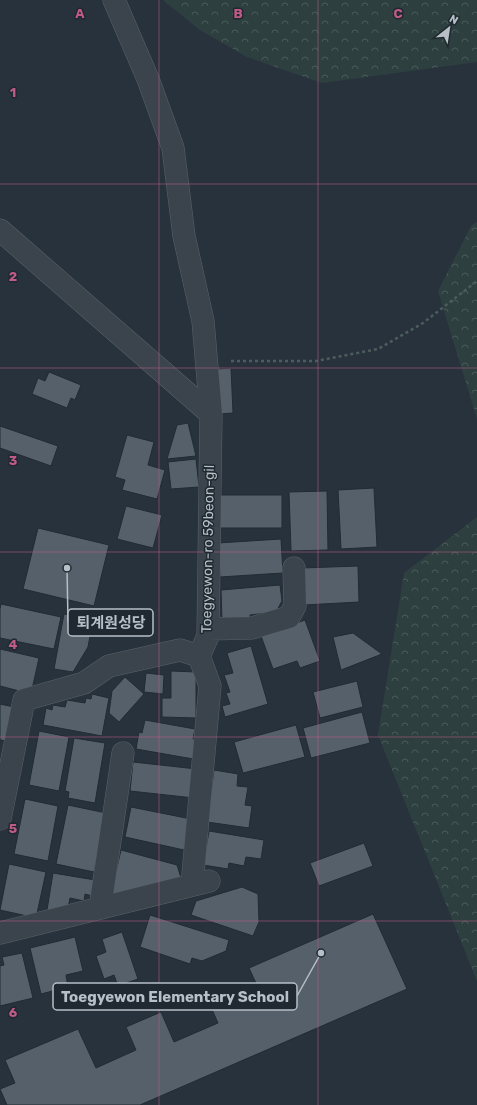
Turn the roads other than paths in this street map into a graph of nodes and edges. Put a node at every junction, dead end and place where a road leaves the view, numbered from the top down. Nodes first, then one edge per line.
1 (114, 0) edge
2 (0, 230) edge
3 (210, 414) junction
4 (294, 568) dead end
5 (208, 629) junction
6 (199, 656) junction
7 (123, 753) dead end
8 (0, 819) edge
9 (100, 908) junction
10 (0, 933) edge

1 - 3 street, Toegyewon-ro 59beon-gil
2 - 3 street
3 - 5 street, Toegyewon-ro 59beon-gil
4 - 5 street
5 - 6 street, Toegyewon-ro 59beon-gil
6 - 8 street
6 - 9 street
7 - 9 street
9 - 10 street

